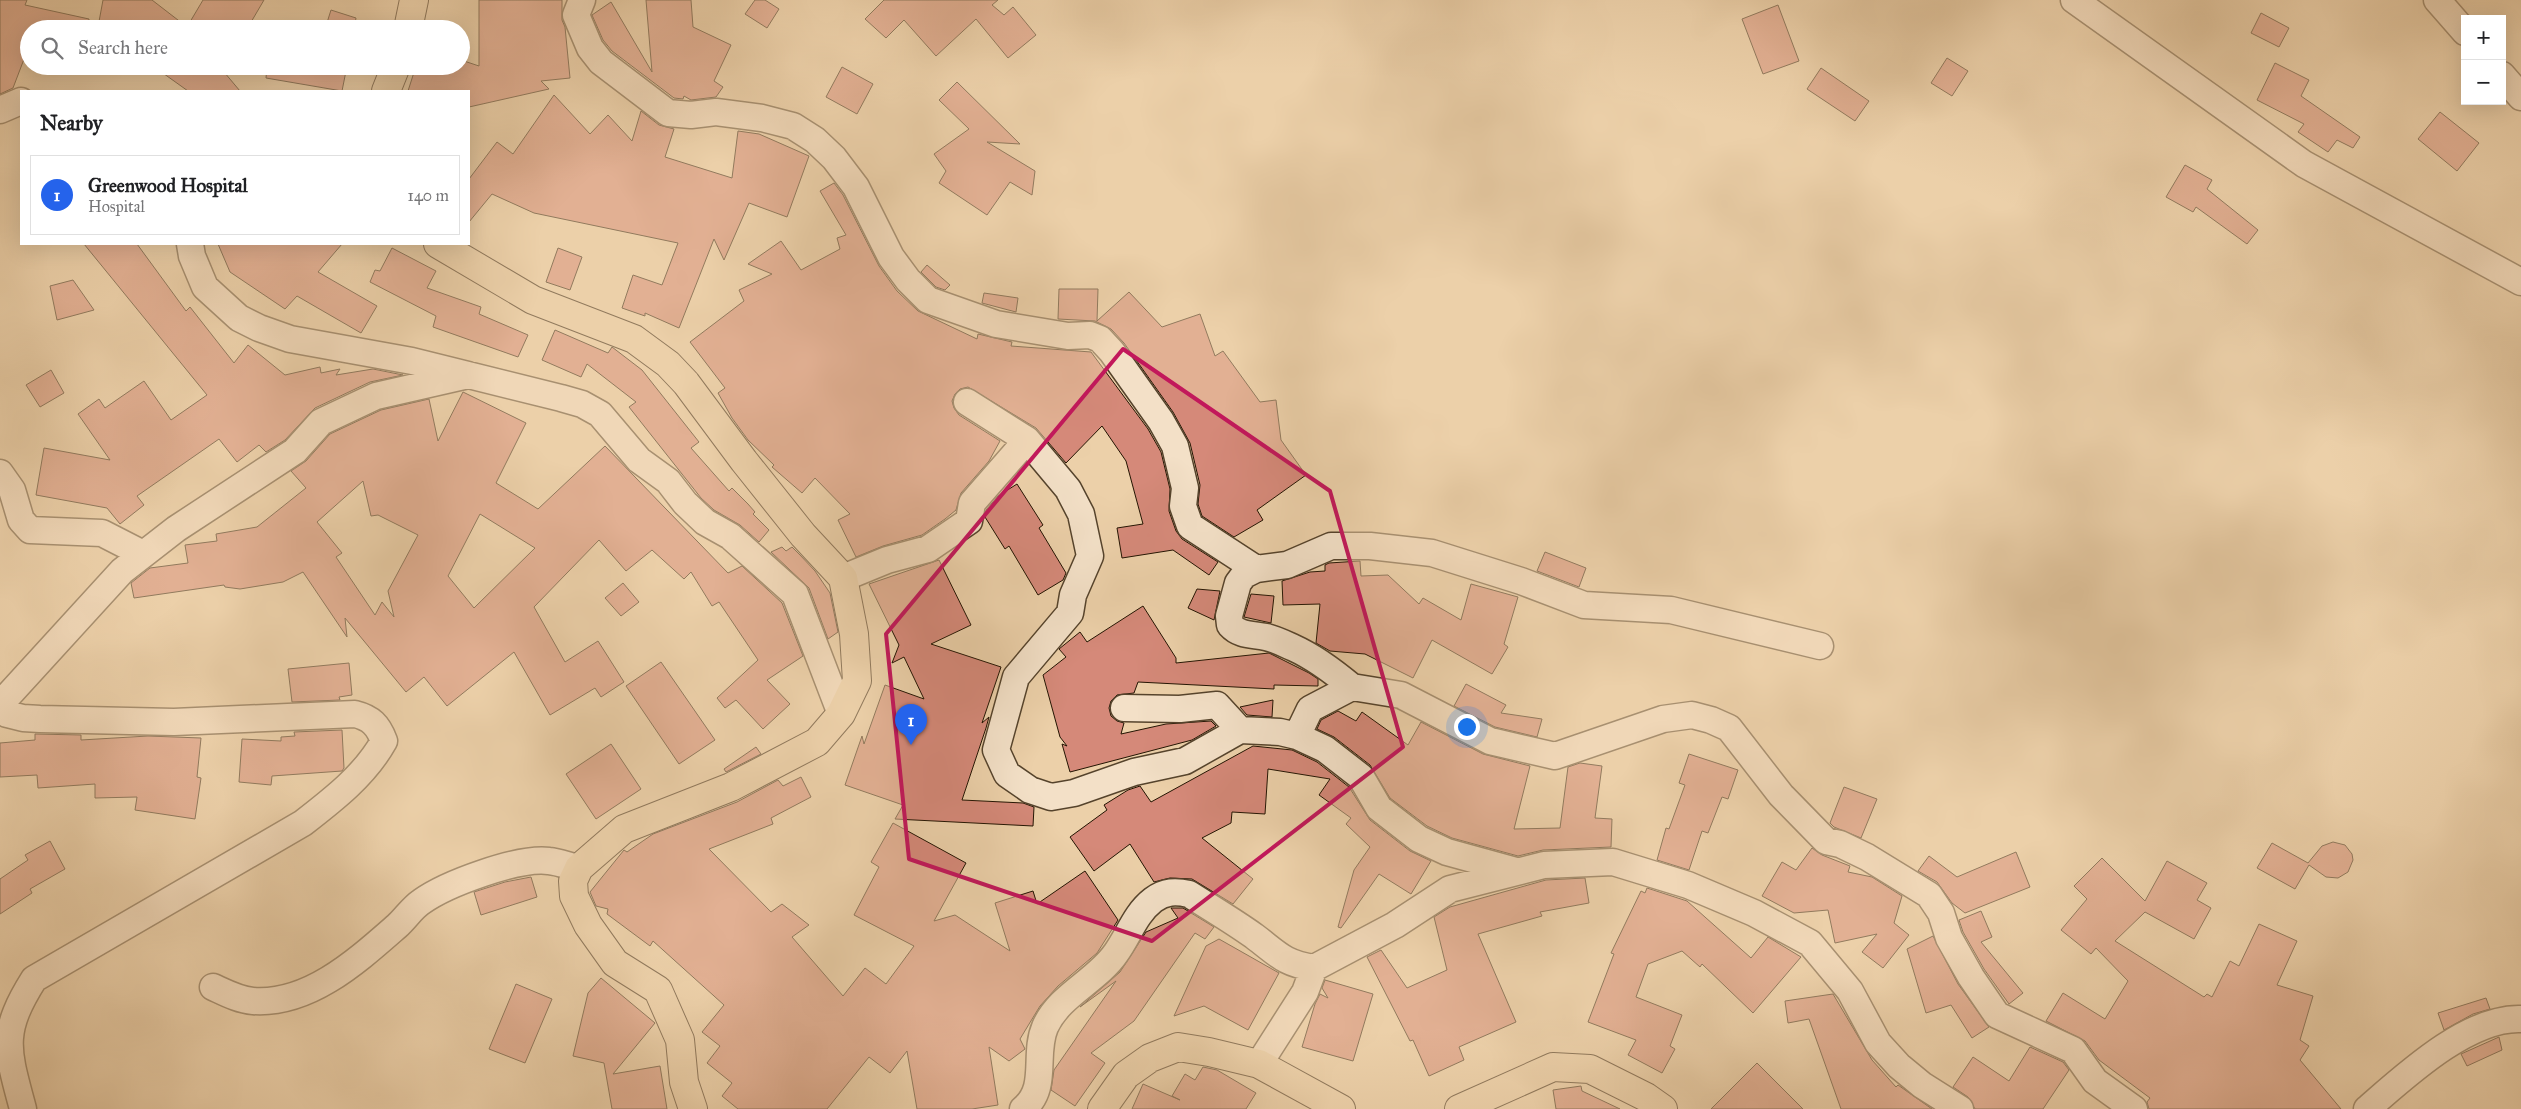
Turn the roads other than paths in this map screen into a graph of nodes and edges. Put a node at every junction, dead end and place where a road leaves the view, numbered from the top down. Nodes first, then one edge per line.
1 (414, 0) edge
2 (582, 0) edge
3 (2074, 0) edge
4 (2436, 0) edge
5 (410, 20) edge
6 (2461, 28) edge
7 (392, 75) edge
8 (2506, 80) edge
9 (386, 90) edge
10 (2521, 97) edge
11 (20, 101) edge
12 (0, 110) edge
13 (190, 245) edge
14 (440, 245) edge
15 (2521, 282) edge
16 (468, 375) junction
17 (967, 402) dead end
18 (1027, 440) junction
19 (0, 473) edge
20 (143, 554) junction
21 (1256, 569) junction
22 (843, 578) junction
23 (1820, 646) dead end
24 (1352, 687) junction
25 (1124, 708) dead end
26 (842, 714) junction
27 (1240, 730) junction
28 (1297, 736) junction
29 (579, 868) junction
30 (1516, 871) junction
31 (1314, 968) junction
32 (213, 987) dead end
33 (2521, 1019) edge
34 (1259, 1064) junction
35 (23, 1109) edge
36 (693, 1109) edge
37 (1023, 1109) edge
38 (1102, 1109) edge
39 (1341, 1109) edge
40 (1459, 1109) edge
41 (1663, 1109) edge
42 (1960, 1109) edge
43 (2134, 1109) edge
44 (2368, 1109) edge

1 - 5 highway
2 - 21 street
3 - 15 street
4 - 6 street
7 - 9 highway
8 - 10 street
11 - 12 street
13 - 16 street
14 - 22 highway
16 - 20 street
16 - 26 street
17 - 18 street
18 - 22 street
18 - 27 street
19 - 20 street
20 - 35 street
21 - 23 street
21 - 24 street
22 - 26 highway
24 - 28 street
24 - 43 street
25 - 27 street
26 - 29 highway
27 - 28 street
28 - 30 street
29 - 32 street
29 - 36 highway
30 - 31 street
30 - 42 street
31 - 34 street
31 - 37 street
33 - 44 street
34 - 38 highway
34 - 39 highway
40 - 41 highway

